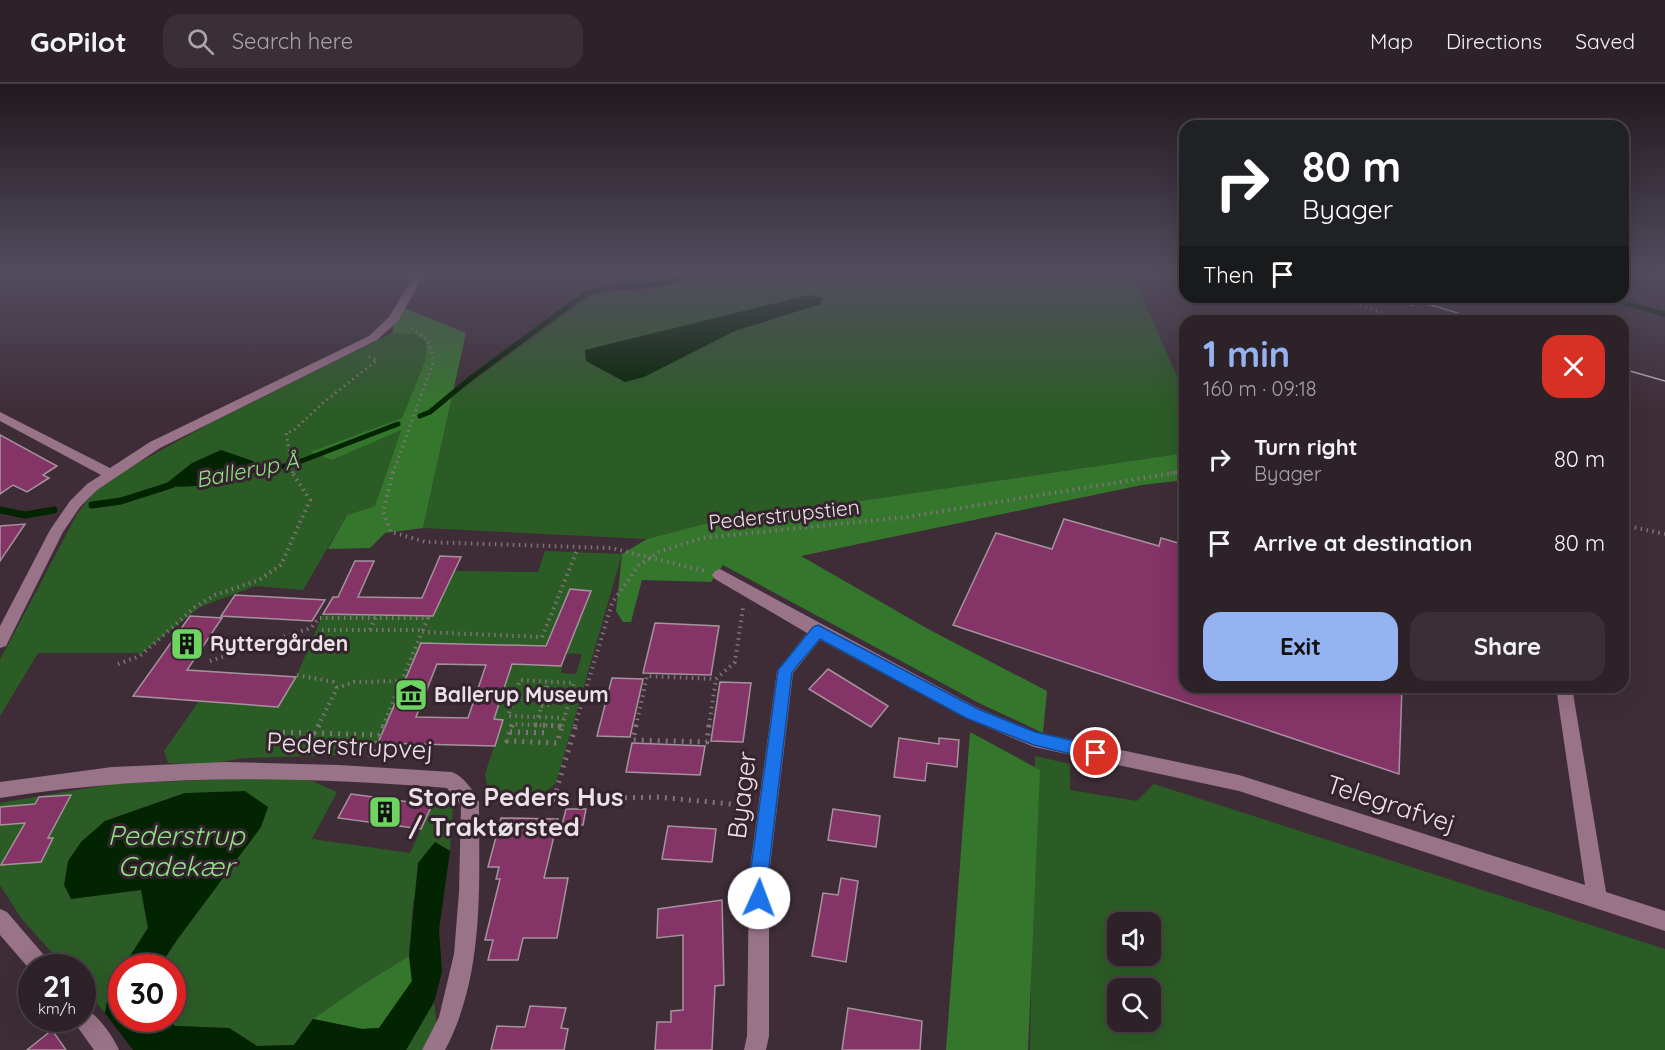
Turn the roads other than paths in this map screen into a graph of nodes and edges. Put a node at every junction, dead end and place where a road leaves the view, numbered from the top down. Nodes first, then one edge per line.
1 (393, 320) edge
2 (0, 416) edge
3 (110, 474) junction
4 (720, 575) road end
5 (818, 631) junction
6 (0, 642) edge
7 (1565, 693) edge
8 (0, 790) edge
9 (1597, 899) junction
10 (0, 919) edge
11 (1665, 921) edge
12 (30, 954) edge
13 (93, 1032) edge
14 (108, 1050) edge
15 (433, 1050) edge
16 (755, 1050) edge

1 - 3 street
2 - 3 street
3 - 6 street
4 - 5 street
5 - 9 street, Telegrafvej
5 - 16 street, Byager
7 - 9 street
8 - 15 street, Pederstrupvej
9 - 11 street, Telegrafvej
10 - 12 street
13 - 14 street

